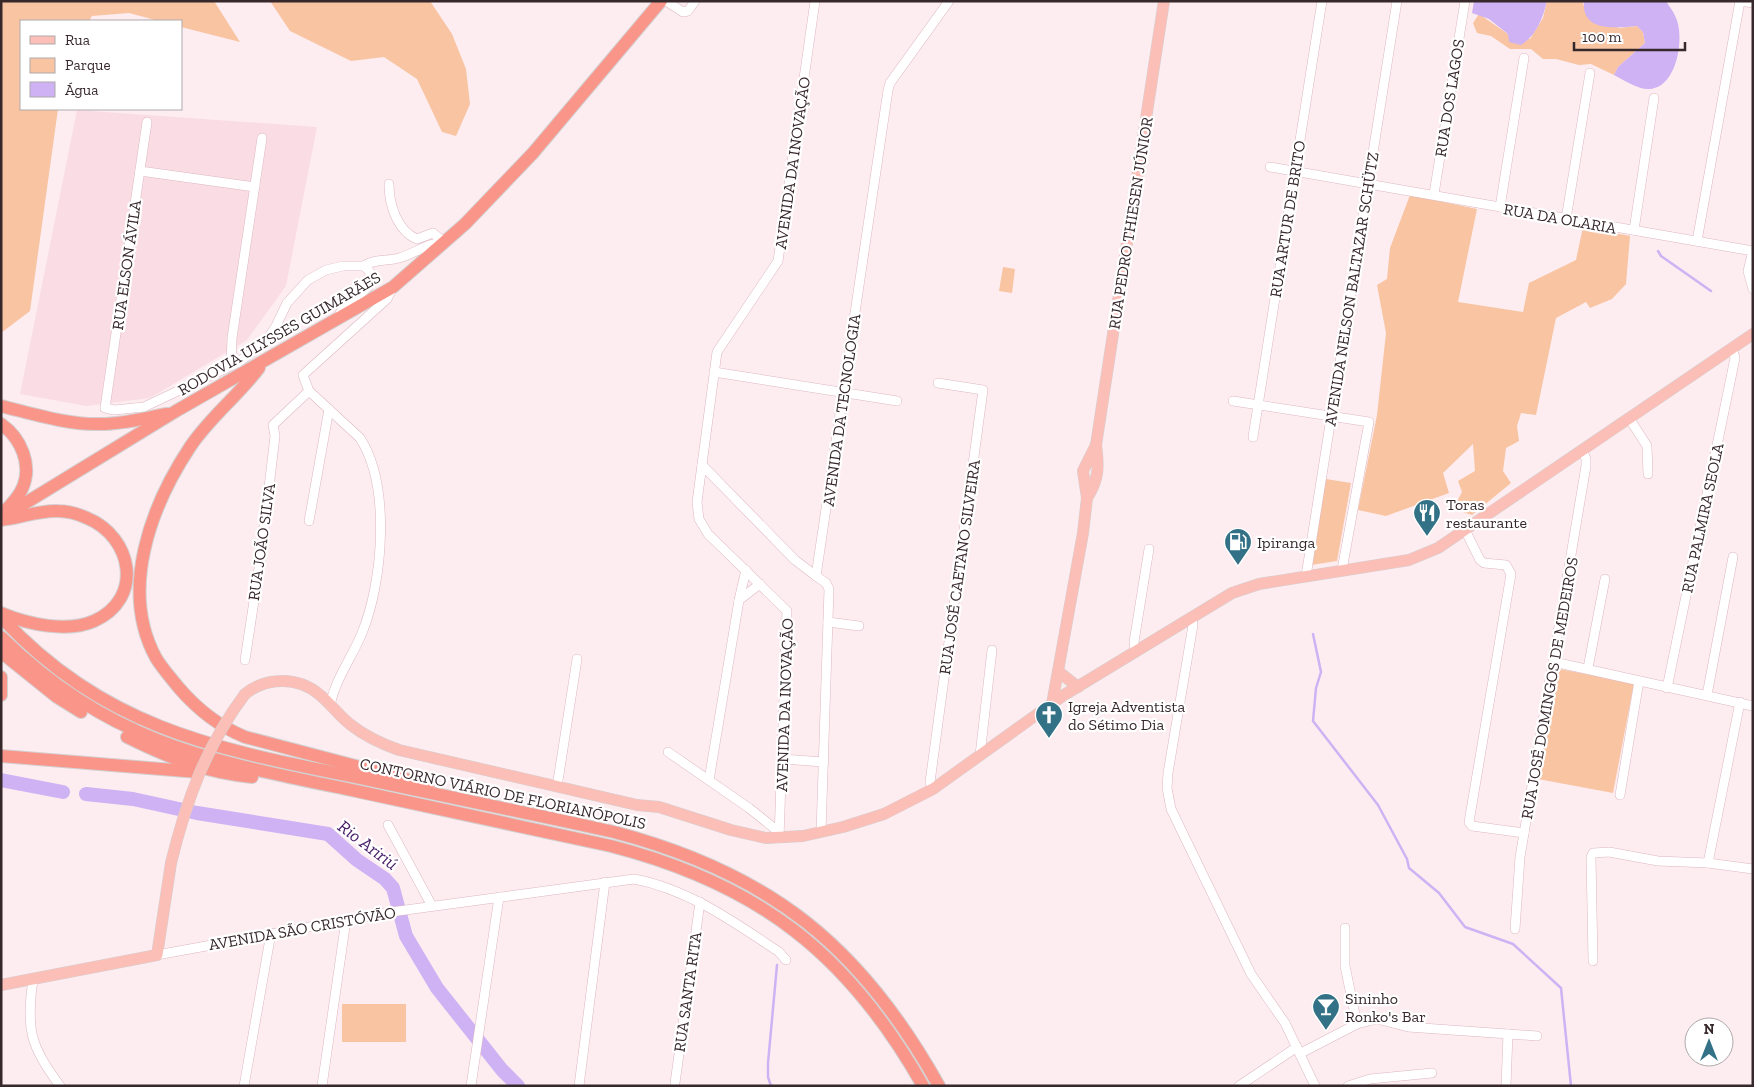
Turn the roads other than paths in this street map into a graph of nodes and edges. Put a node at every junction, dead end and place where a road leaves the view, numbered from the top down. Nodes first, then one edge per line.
1 (661, 1) edge
2 (666, 1) edge
3 (695, 1) edge
4 (815, 1) edge
5 (936, 1) edge
6 (1164, 1) edge
7 (1322, 1) edge
8 (1397, 1) edge
9 (1465, 1) edge
10 (1740, 1) edge
11 (948, 2) edge
12 (1753, 4) edge
13 (1524, 58) dead end
14 (1590, 73) dead end
15 (1654, 98) dead end
16 (147, 122) dead end
17 (262, 138) dead end
18 (1270, 167) dead end
19 (140, 171) junction
20 (1295, 171) junction
21 (1368, 183) junction
22 (389, 184) dead end
23 (255, 187) junction
24 (1434, 194) junction
25 (1500, 207) junction
26 (1566, 219) junction
27 (1634, 230) junction
28 (1697, 241) junction
29 (444, 242) junction
30 (1753, 251) edge
31 (364, 266) junction
32 (393, 287) junction
33 (1753, 289) edge
34 (338, 320) junction
35 (1753, 334) edge
36 (1732, 348) junction
37 (263, 362) junction
38 (231, 366) junction
39 (714, 372) junction
40 (938, 383) dead end
41 (309, 391) junction
42 (843, 392) junction
43 (896, 400) dead end
44 (1233, 400) dead end
45 (1258, 405) junction
46 (1, 406) edge
47 (329, 409) junction
48 (176, 411) junction
49 (1330, 416) junction
50 (1629, 418) junction
51 (1, 424) edge
52 (1252, 437) dead end
53 (1096, 445) junction
54 (1582, 450) junction
55 (1086, 462) junction
56 (702, 465) junction
57 (1099, 465) junction
58 (1648, 474) dead end
59 (1089, 485) junction
60 (1, 518) edge
61 (310, 521) dead end
62 (1465, 530) junction
63 (1149, 549) dead end
64 (819, 555) junction
65 (1733, 557) dead end
66 (798, 561) junction
67 (746, 570) junction
68 (1342, 570) junction
69 (817, 572) junction
70 (1306, 576) junction
71 (1605, 579) dead end
72 (760, 584) junction
73 (739, 600) junction
74 (1, 613) edge
75 (1, 617) edge
76 (1192, 617) junction
77 (828, 622) junction
78 (859, 626) dead end
79 (1, 637) edge
80 (992, 650) dead end
81 (1, 652) edge
82 (1135, 652) junction
83 (577, 659) dead end
84 (245, 660) dead end
85 (1554, 662) junction
86 (1588, 668) junction
87 (1059, 672) junction
88 (1, 677) edge
89 (1639, 681) junction
90 (1078, 687) junction
91 (1667, 688) junction
92 (1707, 695) junction
93 (1, 696) edge
94 (1740, 702) junction
95 (1052, 704) junction
96 (330, 706) junction
97 (1753, 706) edge
98 (668, 752) dead end
99 (980, 755) junction
100 (1, 756) edge
101 (782, 759) junction
102 (824, 762) junction
103 (218, 773) junction
104 (709, 780) junction
105 (324, 785) junction
106 (557, 786) junction
107 (933, 789) junction
108 (1620, 795) dead end
109 (468, 801) junction
110 (388, 825) dead end
111 (821, 832) junction
112 (1524, 833) junction
113 (779, 835) junction
114 (1708, 863) junction
115 (1753, 870) edge
116 (605, 882) junction
117 (499, 896) junction
118 (700, 902) junction
119 (432, 906) junction
120 (346, 920) junction
121 (1345, 928) dead end
122 (1515, 929) dead end
123 (272, 933) junction
124 (157, 955) junction
125 (786, 960) dead end
126 (1593, 961) dead end
127 (33, 979) junction
128 (1, 985) edge
129 (1357, 1024) junction
130 (1508, 1034) junction
131 (1538, 1036) dead end
132 (1299, 1050) junction
133 (1432, 1073) dead end
134 (675, 1083) dead end
135 (60, 1086) edge
136 (244, 1086) edge
137 (322, 1086) edge
138 (471, 1086) edge
139 (579, 1086) edge
140 (923, 1086) edge
141 (939, 1086) edge
142 (1239, 1086) edge
143 (1315, 1086) edge
144 (1348, 1086) edge
145 (1506, 1086) edge

1 - 29 highway, RODOVIA ULYSSES GUIMARÃES
2 - 3 street
4 - 39 street, AVENIDA DA INOVAÇÃO
5 - 11 street
6 - 53 main road, RUA PEDRO THIESEN JÚNIOR
7 - 20 street, RUA ARTUR DE BRITO
8 - 21 street, AVENIDA NELSON BALTAZAR SCHÜTZ
9 - 24 street, RUA DOS LAGOS
10 - 12 street
10 - 28 street
11 - 42 street, AVENIDA DA TECNOLOGIA
13 - 25 street
14 - 26 street
15 - 27 street
16 - 19 street, RUA ELSON ÁVILA
17 - 23 street
18 - 20 street, RUA DA OLARIA
19 - 23 street
19 - 38 street, RUA ELSON ÁVILA
20 - 21 street, RUA DA OLARIA
20 - 45 street, RUA ARTUR DE BRITO
21 - 24 street, RUA DA OLARIA
21 - 49 street, AVENIDA NELSON BALTAZAR SCHÜTZ
22 - 29 street
23 - 38 street
24 - 25 street, RUA DA OLARIA
25 - 26 street, RUA DA OLARIA
26 - 27 street, RUA DA OLARIA
27 - 28 street, RUA DA OLARIA
28 - 30 street, RUA DA OLARIA
29 - 31 street
29 - 32 highway, RODOVIA ULYSSES GUIMARÃES
30 - 33 street
31 - 34 street
31 - 38 street
32 - 34 highway, RODOVIA ULYSSES GUIMARÃES
32 - 41 street
34 - 37 highway, RODOVIA ULYSSES GUIMARÃES
35 - 36 main road
36 - 50 main road
36 - 91 street, RUA PALMIRA SEOLA
37 - 48 highway, RODOVIA ULYSSES GUIMARÃES
37 - 109 highway
39 - 42 street
39 - 56 street, AVENIDA DA INOVAÇÃO
40 - 107 street, RUA JOSÉ CAETANO SILVEIRA
41 - 47 street
41 - 84 street, RUA JOÃO SILVA
42 - 43 street
42 - 64 street, AVENIDA DA TECNOLOGIA
44 - 45 street
45 - 49 street
45 - 52 street, RUA ARTUR DE BRITO
46 - 48 highway
47 - 61 street
47 - 96 street
48 - 60 highway, RODOVIA ULYSSES GUIMARÃES
49 - 68 street
49 - 70 street, AVENIDA NELSON BALTAZAR SCHÜTZ
50 - 54 main road
50 - 58 street
51 - 60 highway
53 - 55 main road, RUA PEDRO THIESEN JÚNIOR
53 - 57 main road, RUA PEDRO THIESEN JÚNIOR
54 - 62 main road
54 - 85 street, RUA JOSÉ DOMINGOS DE MEDEIROS
55 - 57 main road
55 - 59 main road, RUA PEDRO THIESEN JÚNIOR
56 - 66 street
56 - 67 street, AVENIDA DA INOVAÇÃO
57 - 59 main road, RUA PEDRO THIESEN JÚNIOR
59 - 87 main road, RUA PEDRO THIESEN JÚNIOR
60 - 74 highway
62 - 68 main road
62 - 112 street
63 - 82 street
64 - 66 street
64 - 69 street, AVENIDA DA TECNOLOGIA
65 - 92 street
66 - 69 street
67 - 72 street, AVENIDA DA INOVAÇÃO
67 - 73 street
68 - 70 main road
69 - 77 street
70 - 76 main road
71 - 86 street
72 - 73 street
72 - 101 street, AVENIDA DA INOVAÇÃO
73 - 104 street
75 - 109 highway, CONTORNO VIÁRIO DE FLORIANÓPOLIS
76 - 82 main road
76 - 132 street
77 - 78 street
77 - 102 street
79 - 105 highway, CONTORNO VIÁRIO DE FLORIANÓPOLIS
80 - 99 street
81 - 103 highway
82 - 90 main road
83 - 106 street
85 - 86 street
85 - 112 street, RUA JOSÉ DOMINGOS DE MEDEIROS
86 - 89 street
87 - 90 main road
87 - 95 main road, RUA PEDRO THIESEN JÚNIOR
88 - 93 highway
89 - 91 street
89 - 108 street
90 - 95 main road
91 - 92 street
92 - 94 street
94 - 97 street
94 - 114 street
95 - 99 main road
96 - 106 main road
96 - 124 main road, bridge
98 - 104 street
99 - 107 main road
100 - 103 highway
101 - 102 street
101 - 113 street, AVENIDA DA INOVAÇÃO
102 - 111 street
103 - 105 highway
104 - 113 street
105 - 140 highway, CONTORNO VIÁRIO DE FLORIANÓPOLIS
106 - 113 main road
107 - 111 main road
109 - 141 highway, CONTORNO VIÁRIO DE FLORIANÓPOLIS
110 - 119 street
111 - 113 main road
112 - 122 street, RUA JOSÉ DOMINGOS DE MEDEIROS
114 - 115 street
114 - 126 street
116 - 117 street, AVENIDA SÃO CRISTÓVÃO
116 - 118 street, AVENIDA SÃO CRISTÓVÃO
116 - 139 street
117 - 119 street, AVENIDA SÃO CRISTÓVÃO
117 - 138 street
118 - 125 street, AVENIDA SÃO CRISTÓVÃO
118 - 134 street, RUA SANTA RITA
119 - 120 street, AVENIDA SÃO CRISTÓVÃO
120 - 123 street, AVENIDA SÃO CRISTÓVÃO
120 - 137 street
121 - 129 street
123 - 124 street, AVENIDA SÃO CRISTÓVÃO
123 - 136 street
124 - 127 main road, AVENIDA SÃO CRISTÓVÃO
127 - 128 main road, AVENIDA SÃO CRISTÓVÃO
127 - 135 street
129 - 130 street
129 - 132 street
130 - 131 street
130 - 145 street
132 - 142 street
132 - 143 street
133 - 144 street

